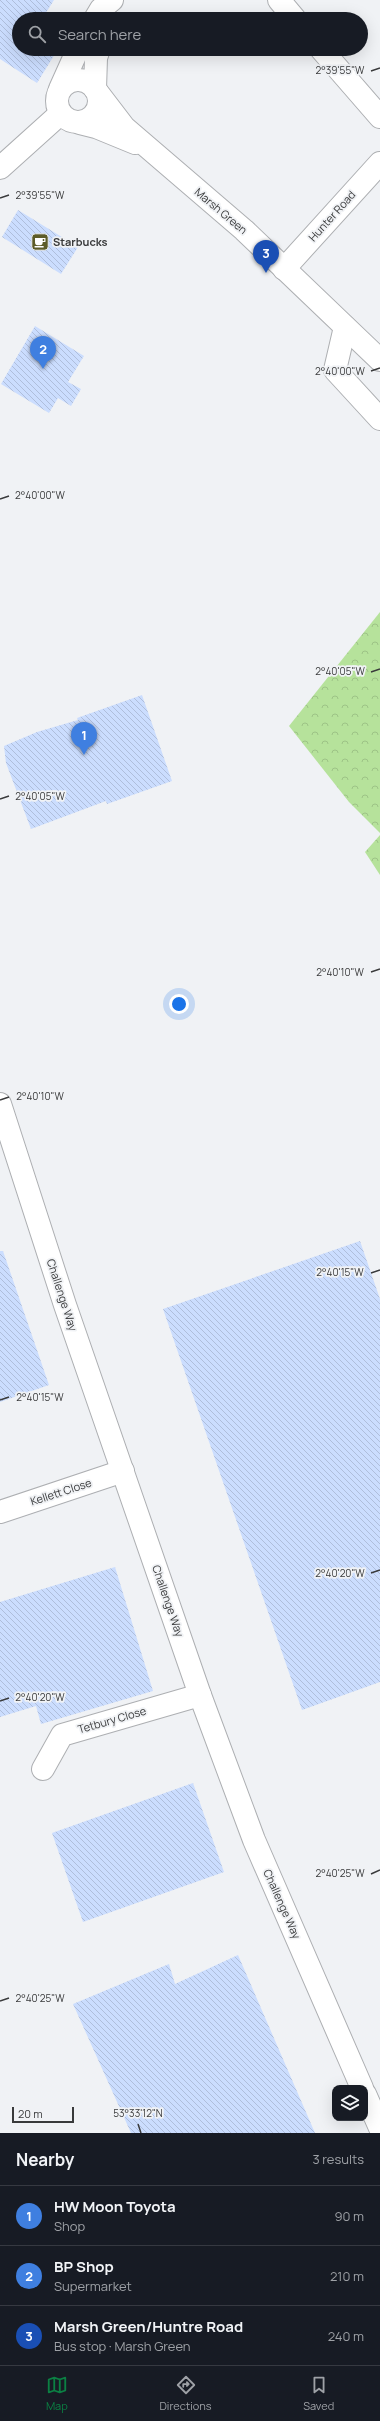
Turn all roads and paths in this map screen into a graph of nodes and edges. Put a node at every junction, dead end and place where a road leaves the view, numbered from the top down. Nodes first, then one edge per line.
1 (112, 0) edge
2 (118, 0) edge
3 (279, 0) edge
4 (98, 12) edge
5 (115, 12) edge
6 (289, 12) edge
7 (75, 56) edge
8 (97, 56) edge
9 (327, 56) edge
10 (60, 89) junction
11 (97, 91) junction
12 (60, 114) junction
13 (380, 117) edge
14 (80, 123) junction
15 (147, 148) junction
16 (380, 163) edge
17 (0, 168) edge
18 (284, 269) junction
19 (345, 327) junction
20 (380, 360) edge
21 (380, 418) edge
22 (0, 1104) edge
23 (123, 1471) junction
24 (0, 1512) edge
25 (200, 1695) junction
26 (43, 1769) dead end
27 (361, 2085) edge
28 (368, 2101) edge
29 (380, 2128) edge

1 - 4 street
2 - 5 street
3 - 6 street
7 - 10 street
8 - 11 street
9 - 13 street
10 - 11 street
10 - 12 street
11 - 14 street
11 - 15 street, Marsh Green
12 - 14 street
12 - 17 street
14 - 15 street, Marsh Green
15 - 18 street, Marsh Green
16 - 18 street, Hunter Road
18 - 19 street, Marsh Green
19 - 20 street, Marsh Green
19 - 21 street
22 - 23 street, Challenge Way
23 - 24 street, Kellett Close
23 - 25 street, Challenge Way
25 - 26 street, Tetbury Close
25 - 27 street, Challenge Way
28 - 29 street

